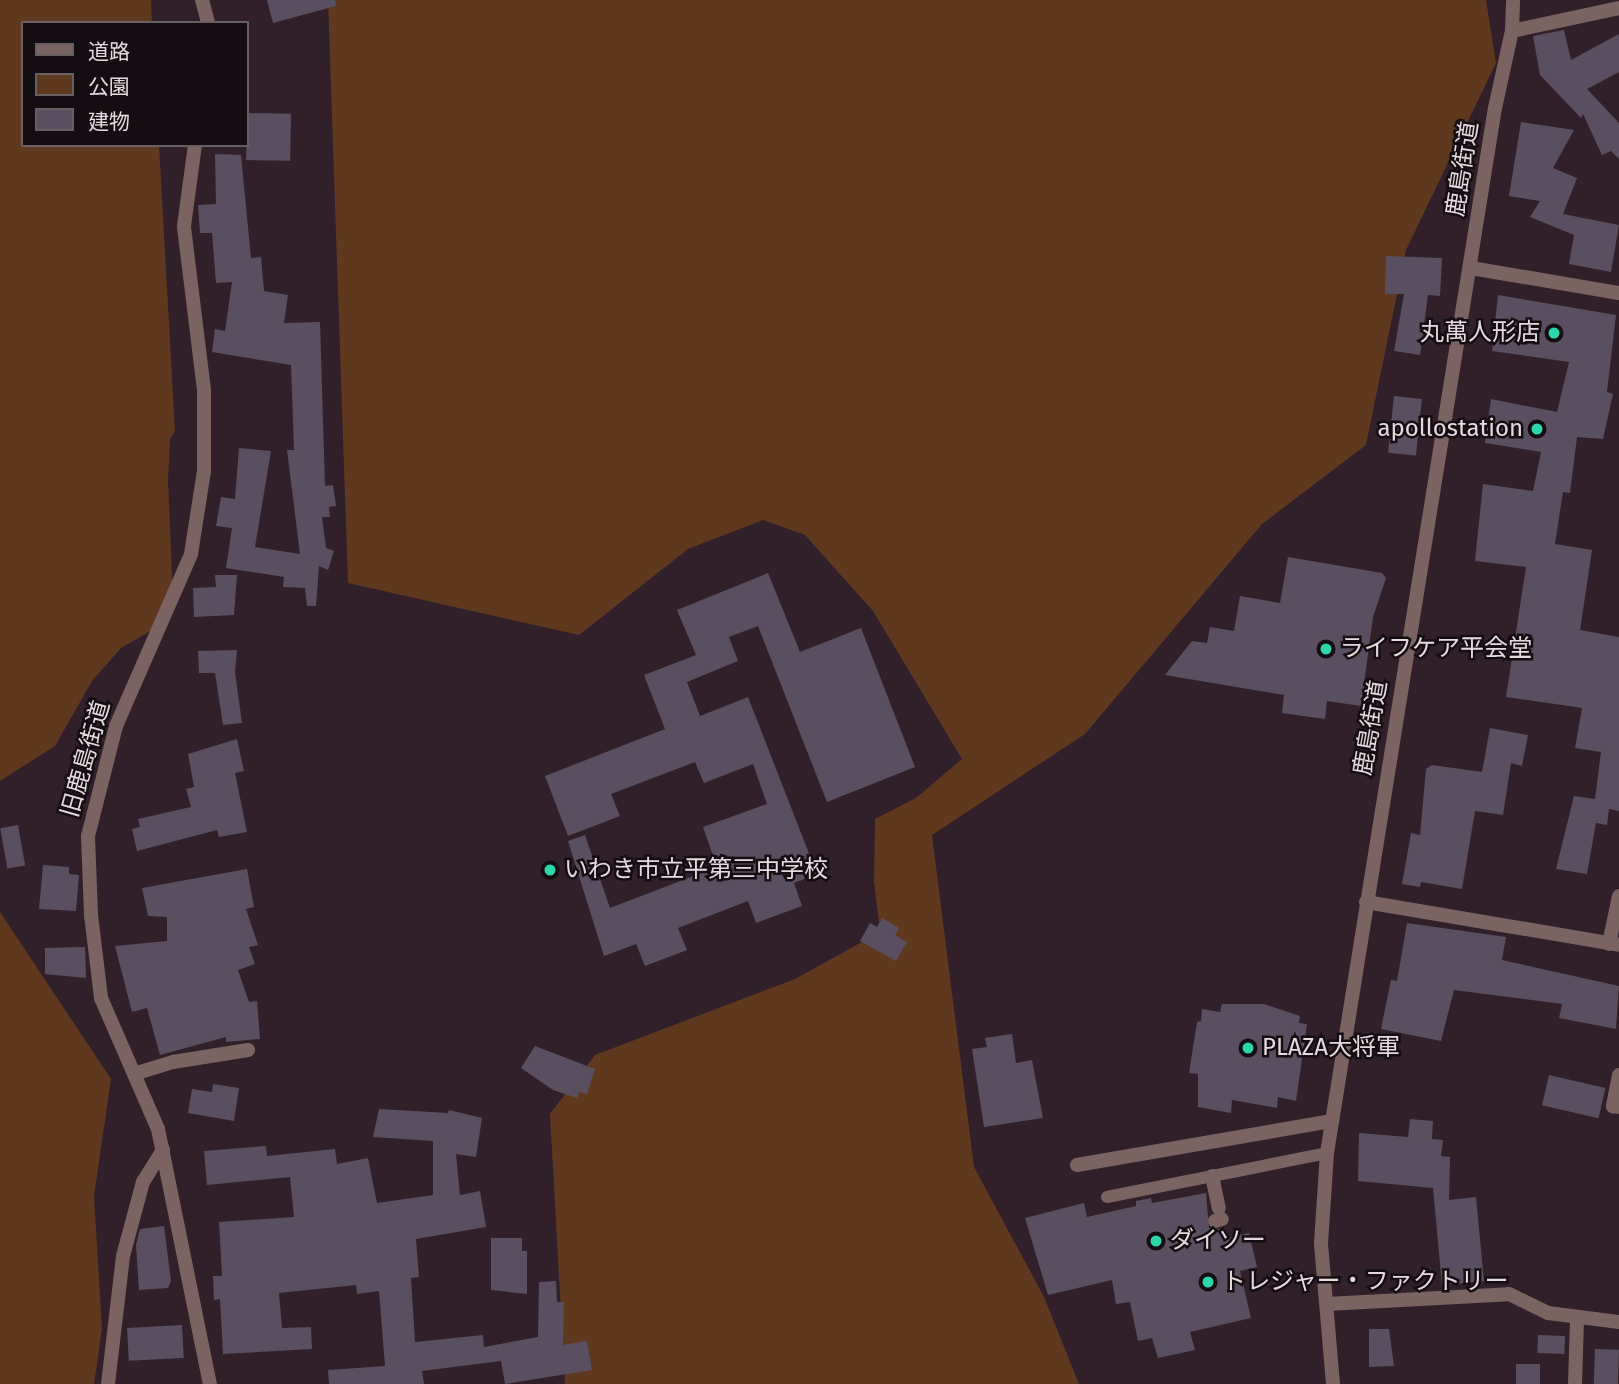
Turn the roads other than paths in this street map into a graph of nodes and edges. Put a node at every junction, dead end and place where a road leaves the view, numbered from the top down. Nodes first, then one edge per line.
1 (202, 0) edge
2 (1513, 0) edge
3 (1619, 8) edge
4 (207, 21) edge
5 (1512, 31) junction
6 (195, 147) edge
7 (1471, 268) junction
8 (1619, 293) edge
9 (1619, 896) edge
10 (1366, 902) junction
11 (1614, 945) edge
12 (247, 1051) dead end
13 (137, 1073) junction
14 (1619, 1075) edge
15 (1619, 1107) edge
16 (1332, 1121) junction
17 (163, 1150) junction
18 (1327, 1153) junction
19 (1077, 1165) dead end
20 (1212, 1176) junction
21 (1107, 1198) dead end
22 (1219, 1216) dead end
23 (1327, 1304) junction
24 (1577, 1320) junction
25 (1619, 1322) edge
26 (108, 1384) edge
27 (210, 1384) edge
28 (1333, 1384) edge
29 (1575, 1384) edge

1 - 4 street
2 - 5 street, 鹿島街道
3 - 5 street
5 - 7 street, 鹿島街道
6 - 13 street, 旧鹿島街道
7 - 8 street
7 - 10 street, 鹿島街道
9 - 11 street
10 - 11 street
10 - 16 street, 鹿島街道
12 - 13 street
13 - 17 street, 旧鹿島街道
14 - 15 street
16 - 18 street, 鹿島街道
16 - 19 street
17 - 26 street
17 - 27 street, 旧鹿島街道
18 - 20 lane
18 - 23 street, 鹿島街道
20 - 21 lane
20 - 22 street
23 - 24 street
23 - 28 street, 鹿島街道
24 - 25 street
24 - 29 street

